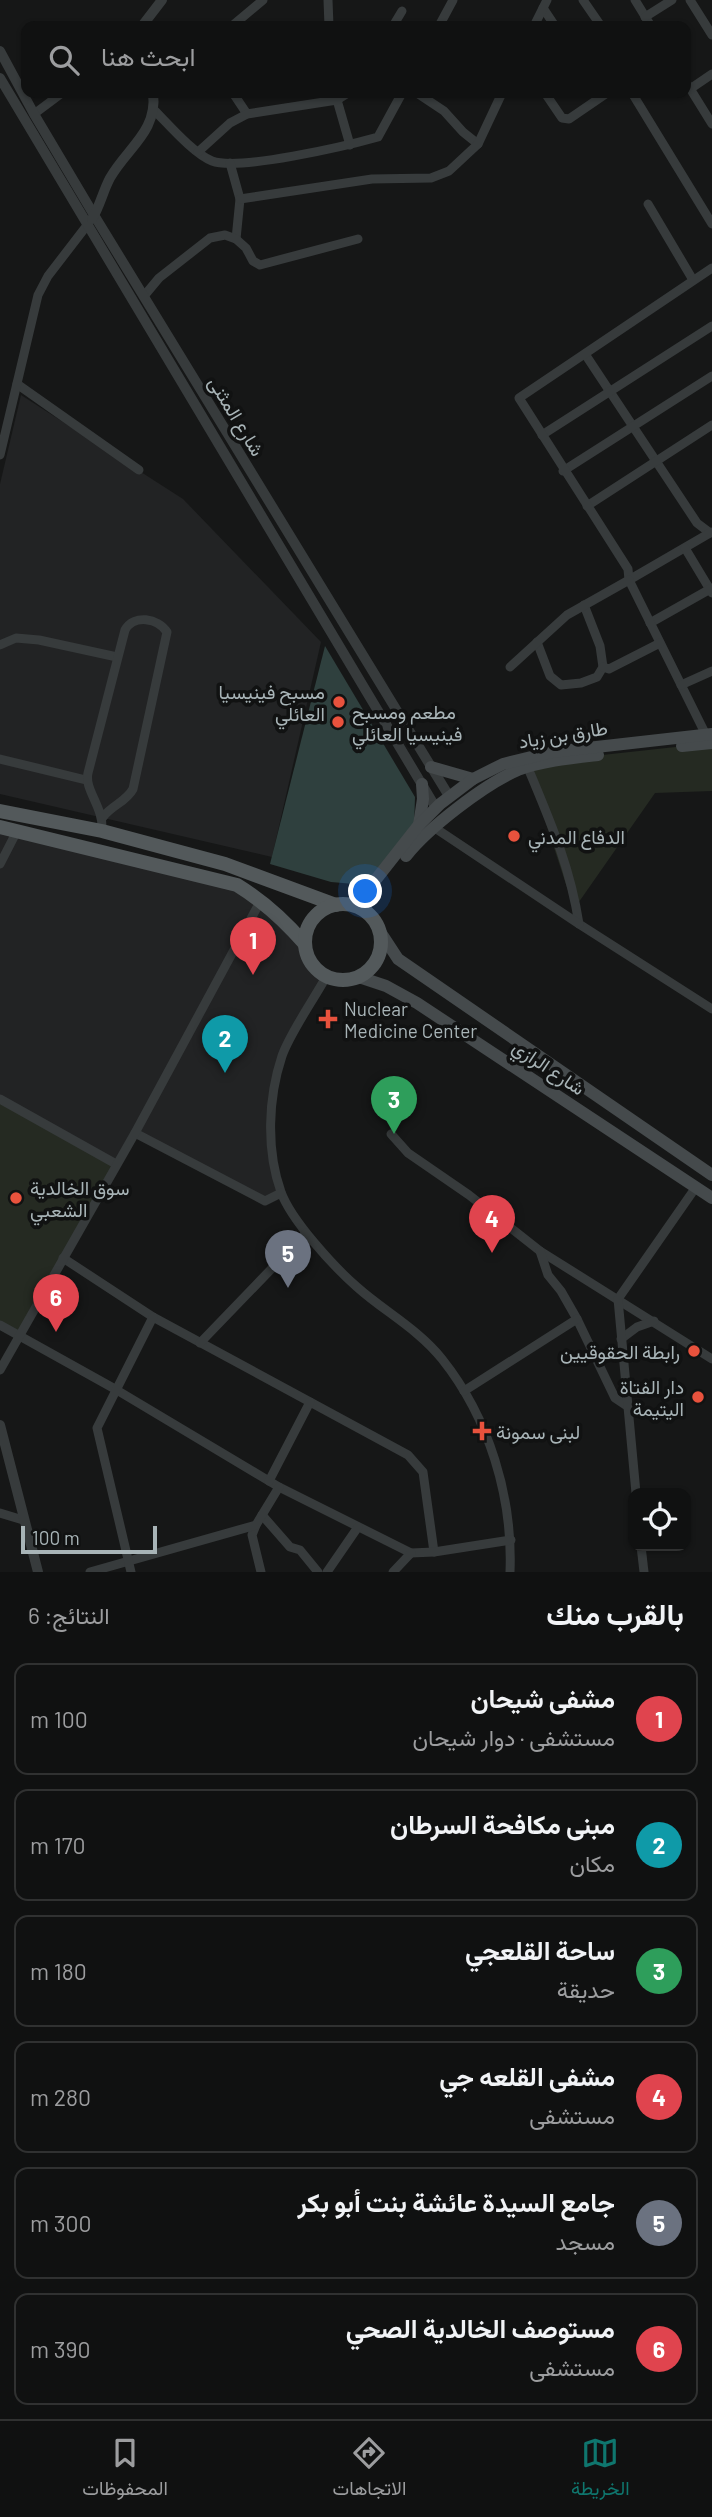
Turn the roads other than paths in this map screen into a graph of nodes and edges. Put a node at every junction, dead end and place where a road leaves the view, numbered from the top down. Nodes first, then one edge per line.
1 (162, 0) edge
2 (263, 0) edge
3 (328, 0) edge
4 (453, 0) edge
5 (583, 0) edge
6 (635, 0) edge
7 (671, 0) edge
8 (690, 0) edge
9 (544, 3) edge
10 (402, 11) dead end
11 (645, 17) junction
12 (146, 21) edge
13 (238, 21) edge
14 (329, 21) edge
15 (396, 21) edge
16 (442, 21) edge
17 (536, 21) edge
18 (553, 21) edge
19 (598, 21) edge
20 (648, 21) edge
21 (712, 35) edge
22 (0, 51) edge
23 (712, 74) edge
24 (0, 78) edge
25 (691, 84) edge
26 (21, 90) edge
27 (691, 90) edge
28 (25, 98) edge
29 (55, 98) edge
30 (154, 98) edge
31 (236, 98) edge
32 (326, 98) edge
33 (337, 98) edge
34 (399, 98) edge
35 (425, 98) edge
36 (500, 98) edge
37 (548, 98) edge
38 (597, 98) edge
39 (635, 98) edge
40 (155, 111) junction
41 (34, 114) junction
42 (247, 114) junction
43 (712, 124) edge
44 (478, 144) junction
45 (350, 145) junction
46 (198, 152) junction
47 (230, 163) junction
48 (240, 199) junction
49 (648, 204) dead end
50 (91, 219) junction
51 (712, 224) edge
52 (236, 239) junction
53 (358, 239) dead end
54 (712, 268) edge
55 (693, 280) junction
56 (144, 296) junction
57 (712, 326) edge
58 (585, 354) junction
59 (712, 376) edge
60 (17, 384) junction
61 (611, 392) junction
62 (712, 425) edge
63 (634, 426) junction
64 (542, 435) junction
65 (0, 453) edge
66 (655, 460) junction
67 (139, 470) dead end
68 (563, 471) junction
69 (587, 506) junction
70 (711, 532) edge
71 (685, 548) junction
72 (629, 580) junction
73 (711, 590) edge
74 (584, 605) junction
75 (650, 623) junction
76 (537, 642) junction
77 (660, 643) junction
78 (0, 645) edge
79 (117, 657) junction
80 (510, 667) dead end
81 (603, 667) junction
82 (712, 671) edge
83 (681, 685) junction
84 (710, 737) edge
85 (0, 759) edge
86 (431, 766) junction
87 (528, 768) junction
88 (473, 779) junction
89 (86, 780) junction
90 (422, 784) junction
91 (0, 811) edge
92 (435, 812) junction
93 (455, 812) junction
94 (102, 824) junction
95 (0, 827) edge
96 (17, 831) junction
97 (0, 864) edge
98 (261, 900) junction
99 (336, 905) junction
100 (358, 908) junction
101 (579, 924) junction
102 (379, 930) junction
103 (304, 943) junction
104 (326, 977) junction
105 (359, 977) junction
106 (712, 1009) edge
107 (0, 1099) edge
108 (135, 1132) junction
109 (391, 1134) dead end
110 (116, 1164) junction
111 (712, 1175) edge
112 (696, 1187) junction
113 (281, 1193) junction
114 (712, 1198) edge
115 (306, 1233) junction
116 (540, 1251) junction
117 (63, 1258) junction
118 (618, 1299) junction
119 (153, 1317) junction
120 (577, 1319) junction
121 (654, 1321) junction
122 (0, 1325) edge
123 (19, 1336) junction
124 (621, 1339) junction
125 (200, 1343) junction
126 (712, 1359) edge
127 (0, 1370) edge
128 (116, 1390) junction
129 (464, 1391) junction
130 (310, 1402) junction
131 (626, 1406) junction
132 (0, 1425) edge
133 (269, 1481) junction
134 (279, 1487) junction
135 (635, 1488) edge
136 (0, 1514) edge
137 (262, 1515) junction
138 (23, 1520) junction
139 (256, 1525) junction
140 (358, 1527) junction
141 (511, 1540) junction
142 (642, 1551) edge
143 (435, 1552) junction
144 (411, 1553) junction
145 (128, 1562) junction
146 (38, 1572) edge
147 (90, 1572) edge
148 (131, 1572) edge
149 (261, 1572) edge
150 (318, 1572) edge
151 (327, 1572) edge
152 (393, 1572) edge
153 (510, 1572) edge
154 (644, 1572) edge

1 - 12 street
2 - 13 street
3 - 14 street
4 - 16 street
5 - 19 street
6 - 11 street
7 - 11 street
8 - 21 street
9 - 17 street
9 - 18 street
10 - 15 street
11 - 20 street
22 - 26 street, شارع المثنى
23 - 25 street
24 - 50 street, شارع المثنى
27 - 43 street
28 - 41 street, شارع المثنى
29 - 41 street
30 - 40 street
31 - 42 street
32 - 42 street
33 - 45 street
34 - 45 street
35 - 44 street
36 - 44 street
37 - 38 street
39 - 51 street
40 - 46 street
40 - 50 street
41 - 50 street, شارع المثنى
42 - 46 street
44 - 48 street
45 - 47 street
46 - 47 street
47 - 48 street
48 - 52 street
49 - 55 street
50 - 56 street, شارع المثنى
50 - 60 street
50 - 90 street, شارع المثنى
52 - 53 street
52 - 56 street
54 - 55 street
55 - 58 street
56 - 86 street, شارع المثنى
57 - 61 street
58 - 61 street
58 - 64 street
59 - 63 street
60 - 65 street
60 - 67 street
61 - 63 street
61 - 64 street
62 - 66 street
63 - 66 street
63 - 68 street
64 - 68 street
66 - 69 street
66 - 70 street
68 - 69 street
69 - 72 street
70 - 71 street
71 - 72 street
71 - 73 street
72 - 74 street
72 - 75 street
73 - 75 street
74 - 76 street
74 - 81 street
75 - 77 street
76 - 80 street
76 - 81 street
77 - 81 street
77 - 83 street
78 - 79 street
79 - 89 street
79 - 94 street
82 - 83 street
83 - 84 street
84 - 87 main road
84 - 88 main road, طارق بن زياد
85 - 89 street
86 - 88 main road
86 - 92 street, شارع المثنى
87 - 93 main road
87 - 101 street
88 - 92 main road, طارق بن زياد
89 - 94 street
90 - 92 street, شارع المثنى
90 - 92 main road
91 - 94 main road
92 - 93 main road
92 - 93 main road
92 - 100 main road
92 - 101 street
94 - 99 main road
95 - 96 main road
96 - 97 street
96 - 98 main road
98 - 103 main road
98 - 108 street
99 - 100 main road
99 - 103 main road
100 - 102 main road
101 - 106 street
102 - 105 main road
102 - 111 main road
103 - 104 main road
104 - 105 main road
104 - 113 street
105 - 112 main road, شارع الرازي
107 - 110 street
108 - 110 street
108 - 113 street
109 - 116 street
110 - 117 street
112 - 114 main road, شارع الرازي
112 - 118 street
113 - 115 street
115 - 125 street
115 - 129 street
116 - 118 street
116 - 120 street
117 - 119 street
117 - 123 street
118 - 121 street
118 - 124 street
119 - 125 street
119 - 128 street
120 - 129 street
120 - 131 street
121 - 124 street
121 - 126 street
122 - 123 street
123 - 127 street
123 - 128 street
124 - 131 street
125 - 130 street
128 - 133 street
128 - 145 street
129 - 141 street
130 - 133 street
130 - 143 street
131 - 135 street
132 - 138 street
133 - 134 street
134 - 137 street
134 - 140 street
136 - 138 street
137 - 139 street
137 - 150 street
138 - 146 street
139 - 145 street
139 - 149 street
140 - 144 street
140 - 151 street
141 - 143 street
141 - 153 street
142 - 154 street
143 - 144 street
144 - 152 street
145 - 147 street
145 - 148 street

